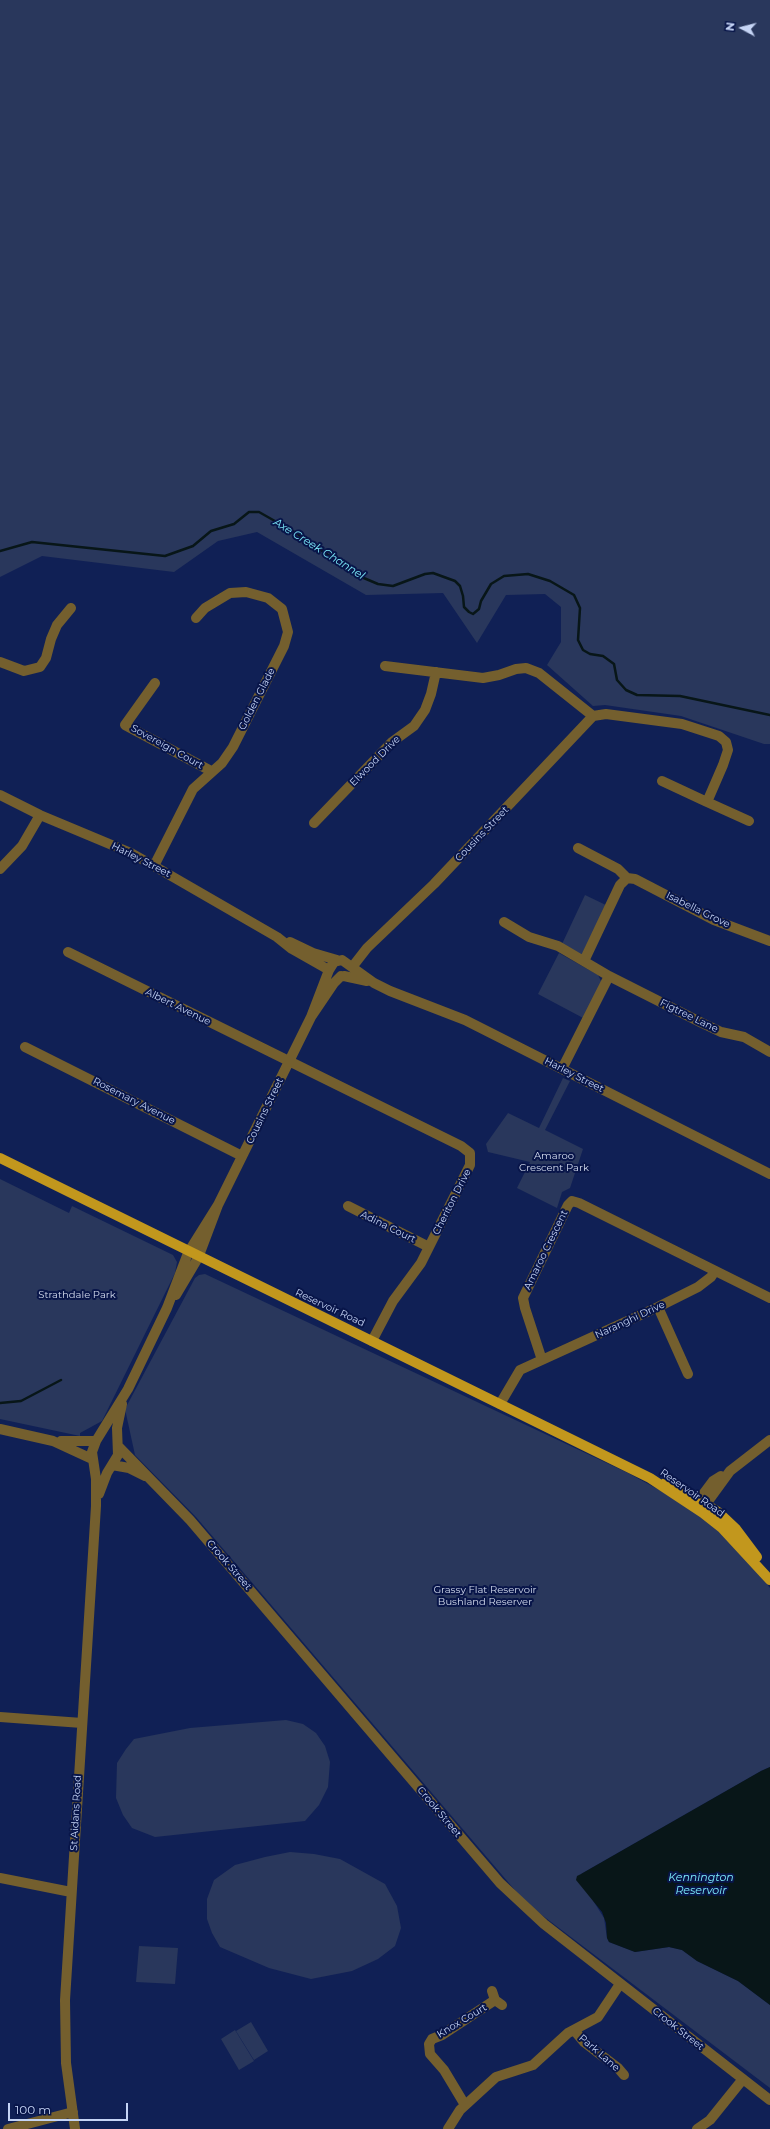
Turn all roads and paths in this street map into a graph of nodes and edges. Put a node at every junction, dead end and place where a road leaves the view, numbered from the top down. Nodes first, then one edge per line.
1 (71, 608) dead end
2 (196, 618) dead end
3 (0, 662) edge
4 (385, 666) dead end
5 (436, 672) junction
6 (155, 683) dead end
7 (593, 716) junction
8 (211, 771) junction
9 (662, 781) dead end
10 (0, 795) edge
11 (707, 802) junction
12 (40, 815) junction
13 (749, 821) dead end
14 (314, 823) dead end
15 (578, 848) dead end
16 (154, 866) junction
17 (0, 869) edge
18 (626, 878) junction
19 (504, 922) dead end
20 (277, 937) junction
21 (770, 941) edge
22 (367, 948) junction
23 (68, 952) dead end
24 (338, 960) junction
25 (584, 961) junction
26 (353, 967) junction
27 (329, 970) junction
28 (342, 976) junction
29 (609, 976) junction
30 (374, 983) junction
31 (311, 1017) junction
32 (25, 1047) dead end
33 (770, 1052) edge
34 (289, 1062) junction
35 (562, 1069) junction
36 (242, 1156) junction
37 (0, 1158) edge
38 (770, 1174) edge
39 (218, 1205) junction
40 (348, 1206) dead end
41 (429, 1247) junction
42 (188, 1253) junction
43 (198, 1258) junction
44 (715, 1271) junction
45 (770, 1298) edge
46 (658, 1307) junction
47 (167, 1308) junction
48 (372, 1341) junction
49 (542, 1360) junction
50 (688, 1374) dead end
51 (128, 1389) junction
52 (500, 1404) junction
53 (0, 1429) edge
54 (770, 1440) edge
55 (53, 1441) junction
56 (97, 1441) junction
57 (118, 1445) junction
58 (93, 1460) junction
59 (112, 1466) junction
60 (150, 1479) junction
61 (701, 1504) junction
62 (96, 1506) junction
63 (770, 1576) edge
64 (770, 1580) edge
65 (0, 1718) edge
66 (82, 1723) junction
67 (0, 1878) edge
68 (71, 1892) junction
69 (620, 1984) junction
70 (496, 1999) dead end
71 (574, 2030) junction
72 (625, 2077) dead end
73 (743, 2079) junction
74 (770, 2100) edge
75 (465, 2105) junction
76 (74, 2123) edge
77 (8, 2129) edge
78 (448, 2129) edge
79 (697, 2129) edge

1 - 3 street
2 - 8 street, Golden Glade
4 - 5 street
5 - 7 street
5 - 14 street, Elwood Drive
6 - 8 street, Sovereign Court
7 - 11 street
7 - 22 street, Cousins Street
8 - 16 street, Golden Glade
9 - 11 street
10 - 12 street, Harley Street
11 - 13 street
12 - 16 street, Harley Street
12 - 17 street
15 - 18 street, Isabella Grove
16 - 20 street, Harley Street
18 - 21 street, Isabella Grove
18 - 25 street
19 - 25 street, Figtree Lane
20 - 24 street, Harley Street
20 - 27 street, Harley Street
22 - 24 street, Cousins Street
22 - 26 street, Cousins Street
23 - 34 street, Albert Avenue
24 - 26 street, Harley Street
24 - 27 street, Cousins Street
25 - 29 street, Figtree Lane
26 - 28 street, Cousins Street
26 - 30 street, Harley Street
27 - 28 street, Harley Street
27 - 31 street, Cousins Street
28 - 30 street, Harley Street
28 - 31 street, Cousins Street
29 - 33 street, Figtree Lane
29 - 35 street
30 - 35 street, Harley Street
31 - 34 street, Cousins Street
32 - 36 street, Rosemary Avenue
34 - 36 street, Cousins Street
34 - 41 street, Cheriton Drive
35 - 38 street, Harley Street
36 - 39 street, Cousins Street
37 - 42 main road, Reservoir Road
39 - 42 street, Cousins Street
39 - 43 street, Cousins Street
40 - 41 street, Adina Court
41 - 48 street, Cheriton Drive
42 - 43 main road, Reservoir Road
42 - 47 street, Cousins Street
43 - 47 street, Cousins Street
43 - 48 main road, Reservoir Road
44 - 45 street
44 - 46 street, Naranghi Drive
44 - 49 street, Amaroo Crescent
46 - 49 street, Naranghi Drive
46 - 50 street
47 - 51 street, Cousins Street
48 - 52 main road, Reservoir Road
49 - 52 street, Naranghi Drive
51 - 56 street, Cousins Street
51 - 57 street, Cousins Street
52 - 61 main road, Reservoir Road
53 - 55 street
54 - 61 street
55 - 56 street
55 - 58 street
56 - 57 street
56 - 58 street
57 - 59 street
57 - 60 street, Crook Street
58 - 59 street
58 - 62 street, St Aidans Road
59 - 60 street, Crook Street
59 - 62 street, St Aidans Road
60 - 69 street, Crook Street
61 - 63 main road, Reservoir Road
61 - 64 main road, Reservoir Road
62 - 66 street, St Aidans Road
65 - 66 street
66 - 68 street, St Aidans Road
67 - 68 street
68 - 76 street, St Aidans Road
69 - 71 street
69 - 73 street, Crook Street
70 - 75 street, Knox Court
71 - 72 street, Park Lane
71 - 75 street
73 - 74 street, Crook Street
73 - 79 street
75 - 78 street
76 - 77 street

